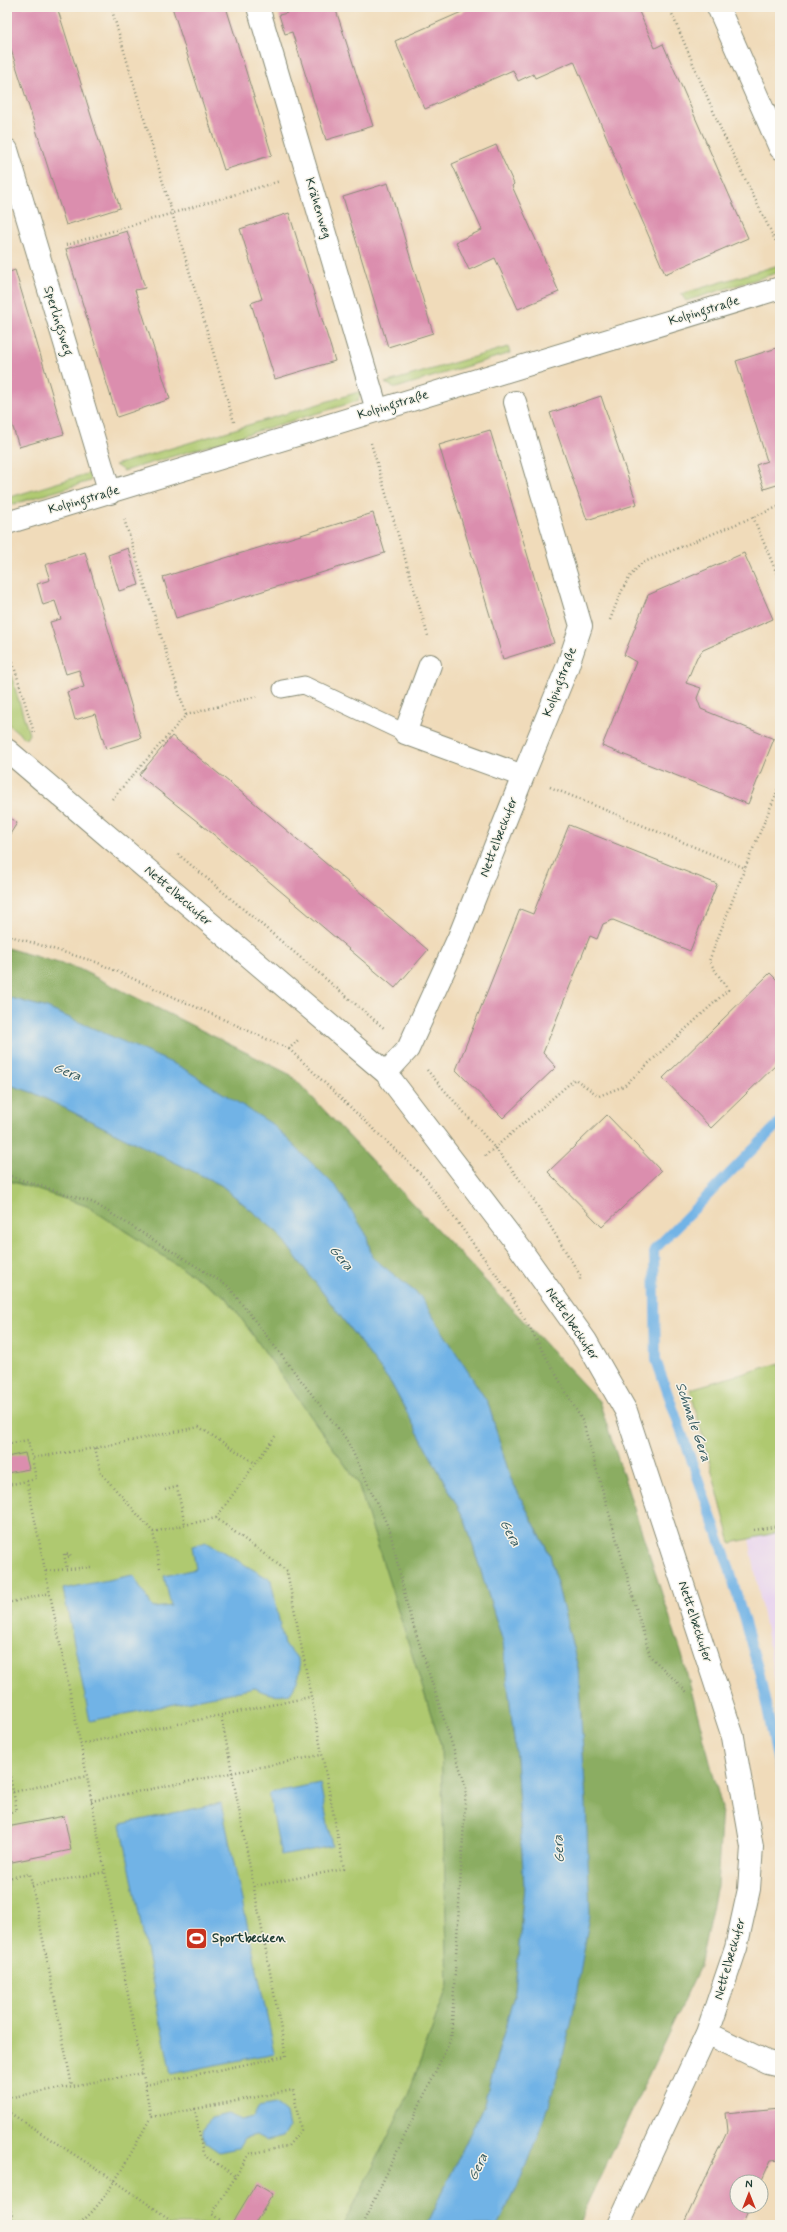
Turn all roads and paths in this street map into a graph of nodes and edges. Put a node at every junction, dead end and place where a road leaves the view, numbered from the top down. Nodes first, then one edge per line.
1 (110, 7) edge
2 (258, 7) edge
3 (669, 7) edge
4 (718, 7) edge
5 (780, 148) edge
6 (7, 150) edge
7 (307, 173) junction
8 (172, 214) junction
9 (780, 250) edge
10 (38, 254) junction
11 (780, 288) edge
12 (515, 402) dead end
13 (370, 412) junction
14 (234, 423) dead end
15 (113, 492) junction
16 (780, 506) edge
17 (753, 517) junction
18 (7, 523) edge
19 (780, 581) edge
20 (608, 626) dead end
21 (7, 643) edge
22 (430, 665) joint
23 (282, 689) joint
24 (186, 715) junction
25 (405, 733) junction
26 (34, 735) dead end
27 (7, 750) edge
28 (523, 776) junction
29 (780, 783) edge
30 (106, 794) dead end
31 (776, 794) junction
32 (780, 796) edge
33 (112, 799) junction
34 (118, 804) dead end
35 (173, 850) dead end
36 (745, 868) junction
37 (7, 935) edge
38 (320, 1018) junction
39 (289, 1049) junction
40 (408, 1049) junction
41 (386, 1073) junction
42 (494, 1148) junction
43 (463, 1174) junction
44 (7, 1175) edge
45 (580, 1283) dead end
46 (276, 1435) dead end
47 (7, 1444) edge
48 (95, 1448) junction
49 (32, 1458) junction
50 (255, 1463) junction
51 (26, 1481) junction
52 (7, 1485) edge
53 (165, 1490) dead end
54 (216, 1518) junction
55 (184, 1524) junction
56 (780, 1526) edge
57 (754, 1530) dead end
58 (153, 1532) junction
59 (66, 1554) dead end
60 (90, 1567) dead end
61 (160, 1568) dead end
62 (67, 1569) junction
63 (46, 1571) junction
64 (50, 1593) junction
65 (7, 1603) edge
66 (689, 1694) dead end
67 (310, 1697) junction
68 (221, 1715) junction
69 (80, 1744) junction
70 (321, 1755) junction
71 (7, 1761) edge
72 (233, 1773) junction
73 (87, 1776) junction
74 (13, 1792) junction
75 (91, 1801) junction
76 (7, 1813) edge
77 (7, 1866) edge
78 (105, 1872) junction
79 (8, 1878) edge
80 (32, 1886) junction
81 (255, 1886) junction
82 (707, 2034) junction
83 (780, 2065) edge
84 (143, 2073) junction
85 (145, 2085) junction
86 (72, 2086) junction
87 (7, 2098) edge
88 (195, 2109) junction
89 (7, 2111) edge
90 (151, 2117) junction
91 (236, 2176) junction
92 (115, 2181) junction
93 (7, 2195) edge
94 (14, 2225) edge
95 (76, 2225) edge
96 (178, 2225) edge
97 (217, 2225) edge
98 (362, 2225) edge
99 (618, 2225) edge

1 - 8 path
2 - 7 street, Krähenweg
3 - 9 path
4 - 5 street
6 - 10 street, Sperlingsweg
7 - 8 path
7 - 13 street, Krähenweg
8 - 10 path
8 - 14 path
10 - 15 street, Sperlingsweg
11 - 13 street, Kolpingstraße
12 - 28 street, Kolpingstraße
13 - 15 street, Kolpingstraße
13 - 22 path
15 - 18 street, Kolpingstraße
15 - 24 path
16 - 17 path
17 - 19 path
17 - 20 path
21 - 26 path
22 - 25 street
23 - 24 path
23 - 25 lane
24 - 33 path
25 - 28 street
27 - 38 street, Nettelbeckufer
28 - 36 path
28 - 40 street, Nettelbeckufer
29 - 31 path
30 - 33 path
31 - 32 path
31 - 36 path
33 - 34 path
35 - 40 path
36 - 42 path
37 - 39 path
38 - 39 path
38 - 41 street, Nettelbeckufer
39 - 66 path
40 - 41 street, Nettelbeckufer
40 - 42 path
41 - 43 street, Nettelbeckufer
42 - 43 path
42 - 45 path
43 - 82 street, Nettelbeckufer
44 - 98 path
46 - 50 path
47 - 49 path
48 - 49 path
48 - 50 path
48 - 58 path
49 - 51 path
50 - 54 path
51 - 52 path
51 - 63 path
53 - 55 path
54 - 55 path
54 - 67 path
55 - 58 path
56 - 57 path
58 - 61 path
59 - 62 path
60 - 62 path
62 - 63 path
63 - 64 path
64 - 65 path
64 - 69 path
67 - 68 path
67 - 70 path
68 - 69 path
68 - 72 path
69 - 73 path
70 - 72 path
70 - 81 path
71 - 74 path
72 - 75 path
72 - 81 path
73 - 74 path
73 - 75 path
74 - 76 path
75 - 78 path
77 - 79 path
78 - 80 path
78 - 84 path
79 - 80 path
80 - 86 path
81 - 85 path
82 - 83 street
82 - 99 street, Nettelbeckufer
84 - 85 path
84 - 86 path
85 - 90 path
86 - 87 path
88 - 90 path
88 - 91 path
88 - 91 path
89 - 92 path
90 - 92 path
91 - 97 path
92 - 95 path
92 - 96 path
93 - 94 path

